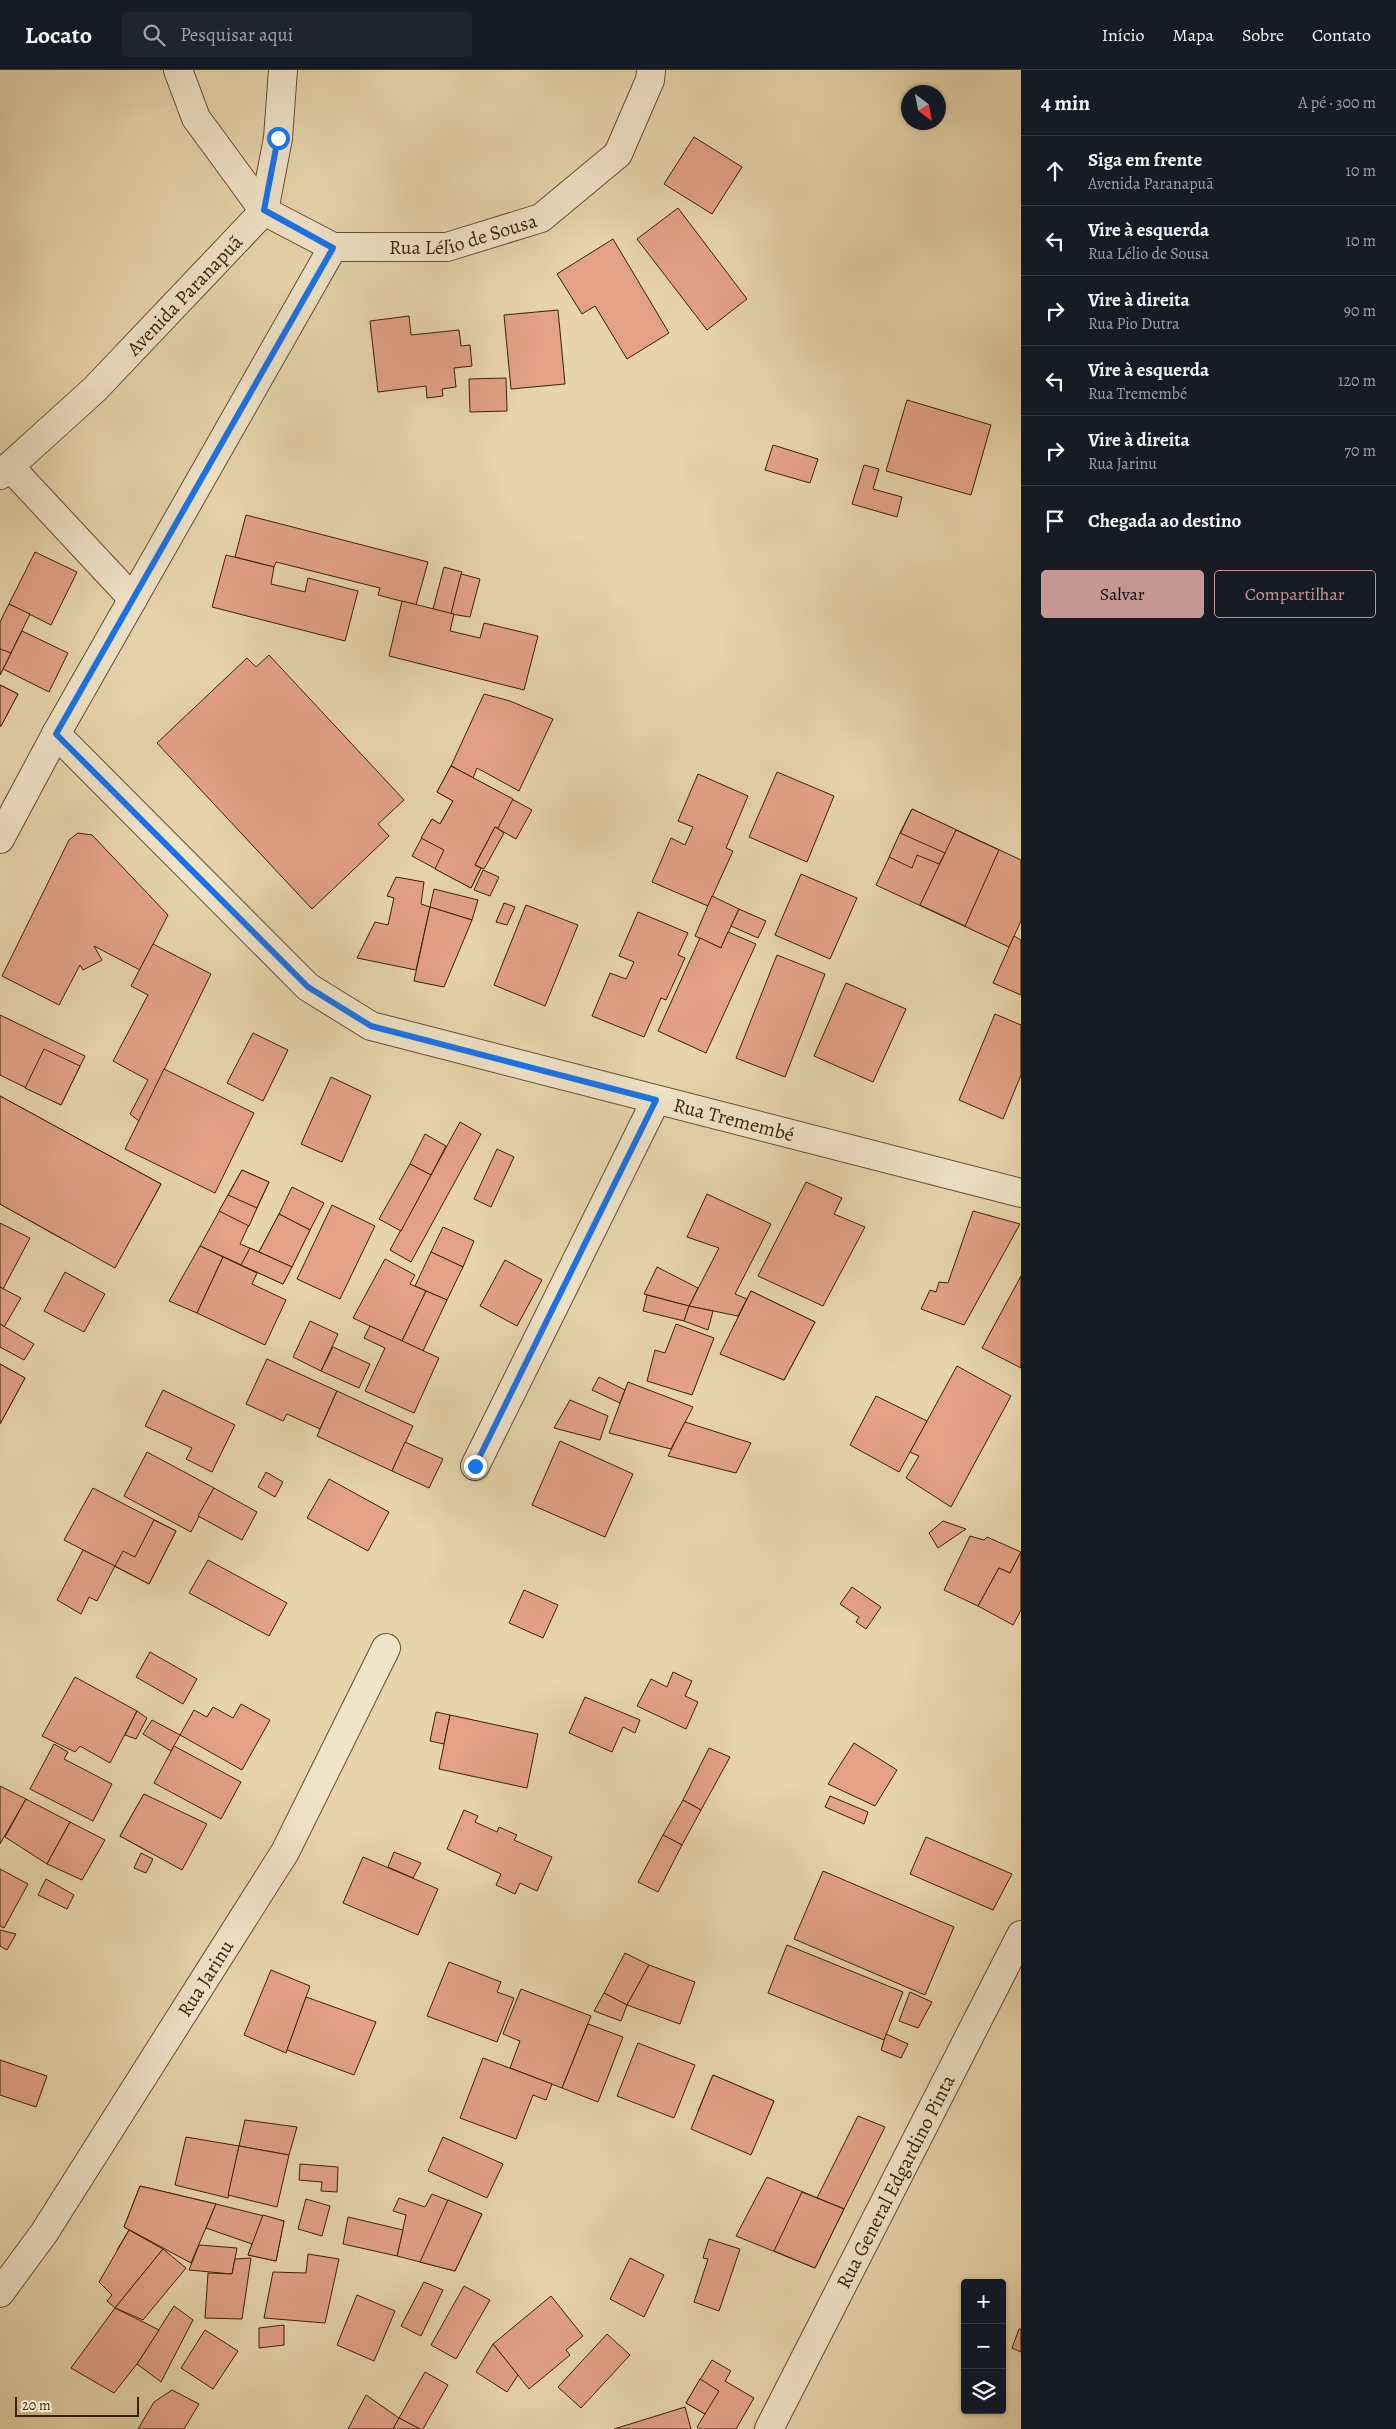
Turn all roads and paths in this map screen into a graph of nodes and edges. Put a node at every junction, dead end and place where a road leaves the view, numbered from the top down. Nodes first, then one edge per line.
1 (178, 70) edge
2 (283, 70) edge
3 (651, 70) edge
4 (264, 210) junction
5 (333, 248) junction
6 (5, 471) edge
7 (133, 599) junction
8 (56, 734) junction
9 (0, 839) edge
10 (656, 1100) junction
11 (1021, 1193) edge
12 (475, 1466) dead end
13 (386, 1648) dead end
14 (1021, 1935) edge
15 (0, 2293) edge
16 (769, 2429) edge

1 - 4 street
2 - 4 street
3 - 5 street, Rua Lélio de Sousa
4 - 5 street, Rua Lélio de Sousa
4 - 6 street, Avenida Paranapuã
5 - 7 street
6 - 7 street
7 - 8 street
8 - 9 street
8 - 10 street, Rua Tremembé
10 - 11 street, Rua Tremembé
10 - 12 street
13 - 15 street, Rua Jarinu
14 - 16 street, Rua General Edgardino Pinta

